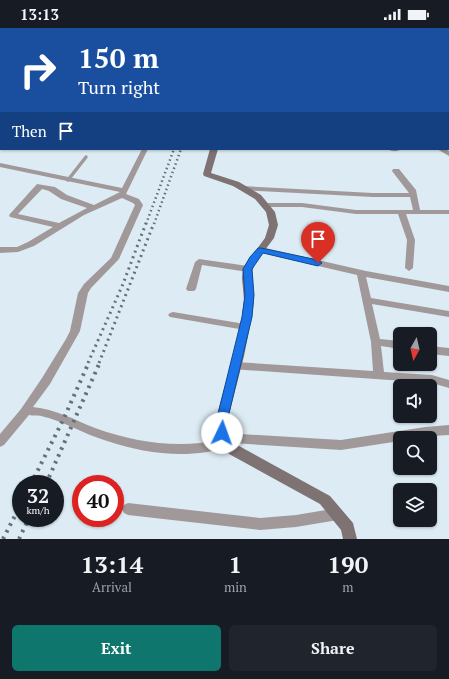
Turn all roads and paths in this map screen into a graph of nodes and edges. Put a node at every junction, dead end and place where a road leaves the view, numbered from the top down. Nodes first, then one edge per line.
1 (145, 150) edge
2 (214, 150) edge
3 (86, 158) dead end
4 (0, 165) edge
5 (396, 171) dead end
6 (68, 180) junction
7 (242, 188) junction
8 (124, 193) junction
9 (414, 195) junction
10 (266, 205) junction
11 (94, 207) junction
12 (401, 212) junction
13 (417, 212) junction
14 (449, 212) edge
15 (60, 226) junction
16 (0, 250) edge
17 (261, 250) junction
18 (409, 268) dead end
19 (248, 269) junction
20 (361, 273) junction
21 (190, 289) dead end
22 (449, 289) edge
23 (367, 300) junction
24 (449, 314) edge
25 (173, 315) dead end
26 (245, 327) junction
27 (376, 342) junction
28 (393, 344) edge
29 (437, 351) edge
30 (449, 352) edge
31 (235, 366) junction
32 (379, 375) junction
33 (449, 384) edge
34 (27, 410) junction
35 (449, 430) edge
36 (225, 440) junction
37 (0, 442) edge
38 (128, 508) dead end
39 (338, 514) junction
40 (350, 539) edge

1 - 8 street
2 - 7 street
3 - 6 lane
4 - 6 street
5 - 9 street
6 - 8 street
7 - 9 street
7 - 10 street
8 - 11 street
8 - 34 street
9 - 13 street
10 - 12 street
10 - 17 street
11 - 15 street
11 - 15 street
12 - 13 street
12 - 18 street
13 - 14 street
15 - 16 street
17 - 19 street
17 - 20 street
19 - 21 street
19 - 26 street
20 - 22 street
20 - 23 street
23 - 24 street
23 - 27 street
25 - 26 street
26 - 31 street
27 - 28 street
27 - 32 street
29 - 30 street
31 - 32 street
31 - 36 street
32 - 33 street
34 - 36 street
34 - 37 street
35 - 36 street
36 - 39 street
38 - 39 street
39 - 40 street

